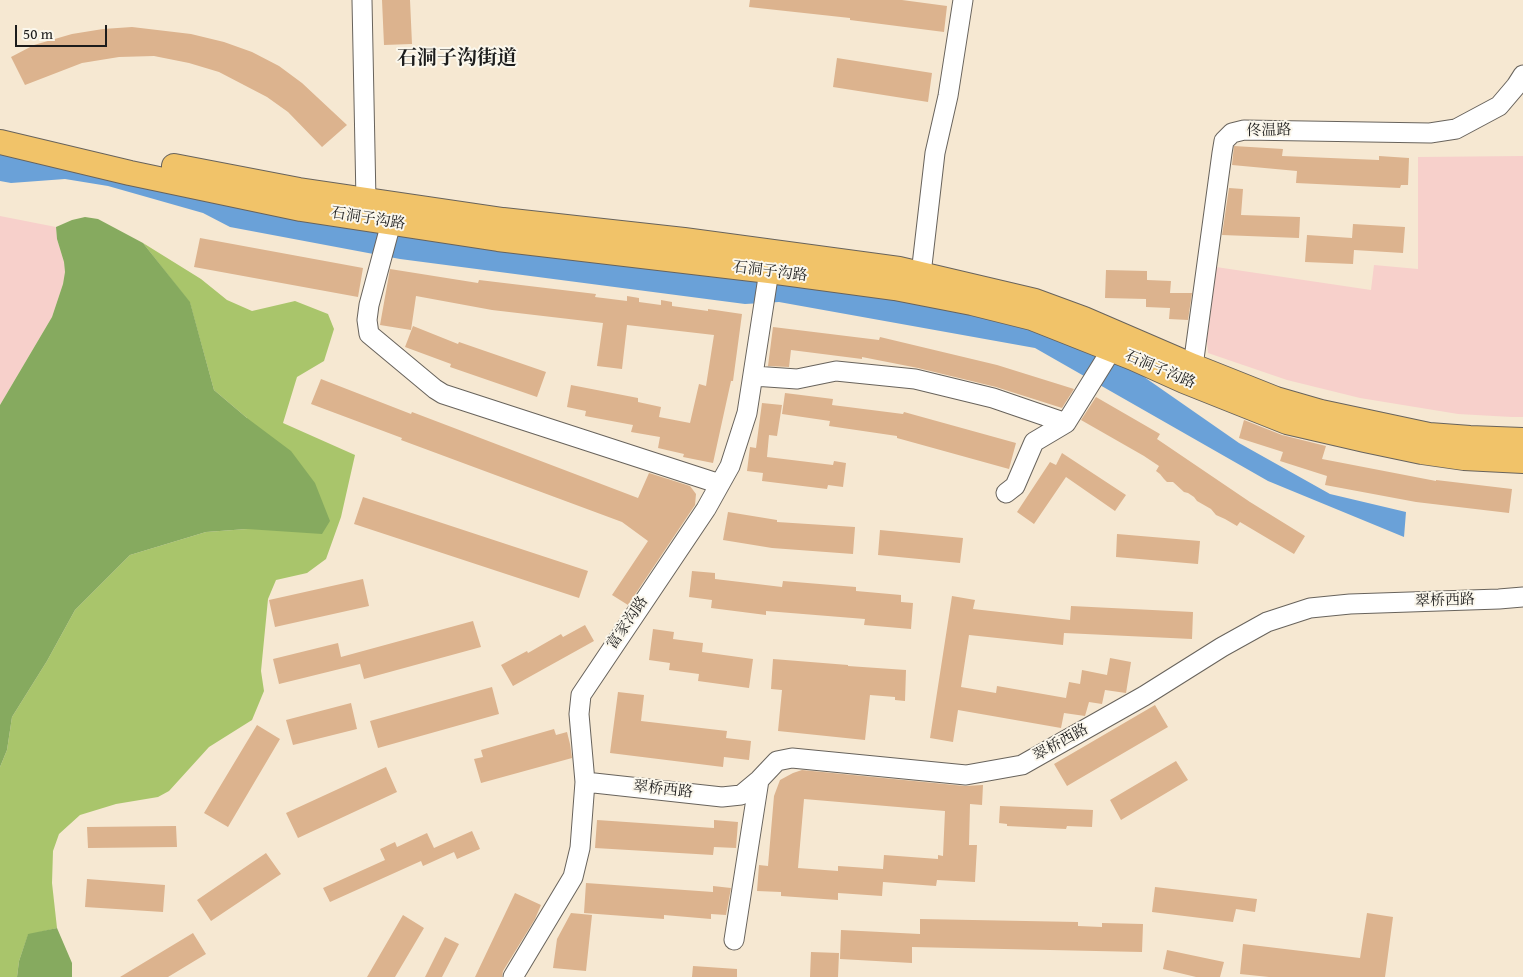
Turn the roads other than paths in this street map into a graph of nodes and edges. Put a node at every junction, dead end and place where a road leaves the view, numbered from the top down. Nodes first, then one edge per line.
1 (362, 0) edge
2 (963, 0) edge
3 (1523, 75) edge
4 (0, 126) edge
5 (0, 142) edge
6 (366, 200) junction
7 (391, 225) junction
8 (768, 274) junction
9 (921, 274) junction
10 (1110, 353) junction
11 (1194, 366) junction
12 (753, 376) junction
13 (1066, 423) junction
14 (1523, 440) edge
15 (1523, 461) edge
16 (720, 484) junction
17 (1006, 493) dead end
18 (1523, 597) edge
19 (759, 780) junction
20 (585, 782) junction
21 (734, 940) dead end
22 (513, 977) edge

1 - 6 street
2 - 9 street
3 - 11 street, 佟温路
4 - 6 main road, 石洞子沟路
5 - 7 main road, 石洞子沟路
6 - 9 main road, 石洞子沟路
7 - 8 main road, 石洞子沟路
7 - 16 street
8 - 10 main road, 石洞子沟路
8 - 12 street, 富家沟路
9 - 11 main road, 石洞子沟路
10 - 13 street
10 - 15 main road, 石洞子沟路
11 - 14 main road, 石洞子沟路
12 - 13 street
12 - 16 street, 富家沟路
13 - 17 street
16 - 20 street, 富家沟路
18 - 19 street, 翠桥西路
19 - 20 street, 翠桥西路
19 - 21 street
20 - 22 street, 富家沟路

